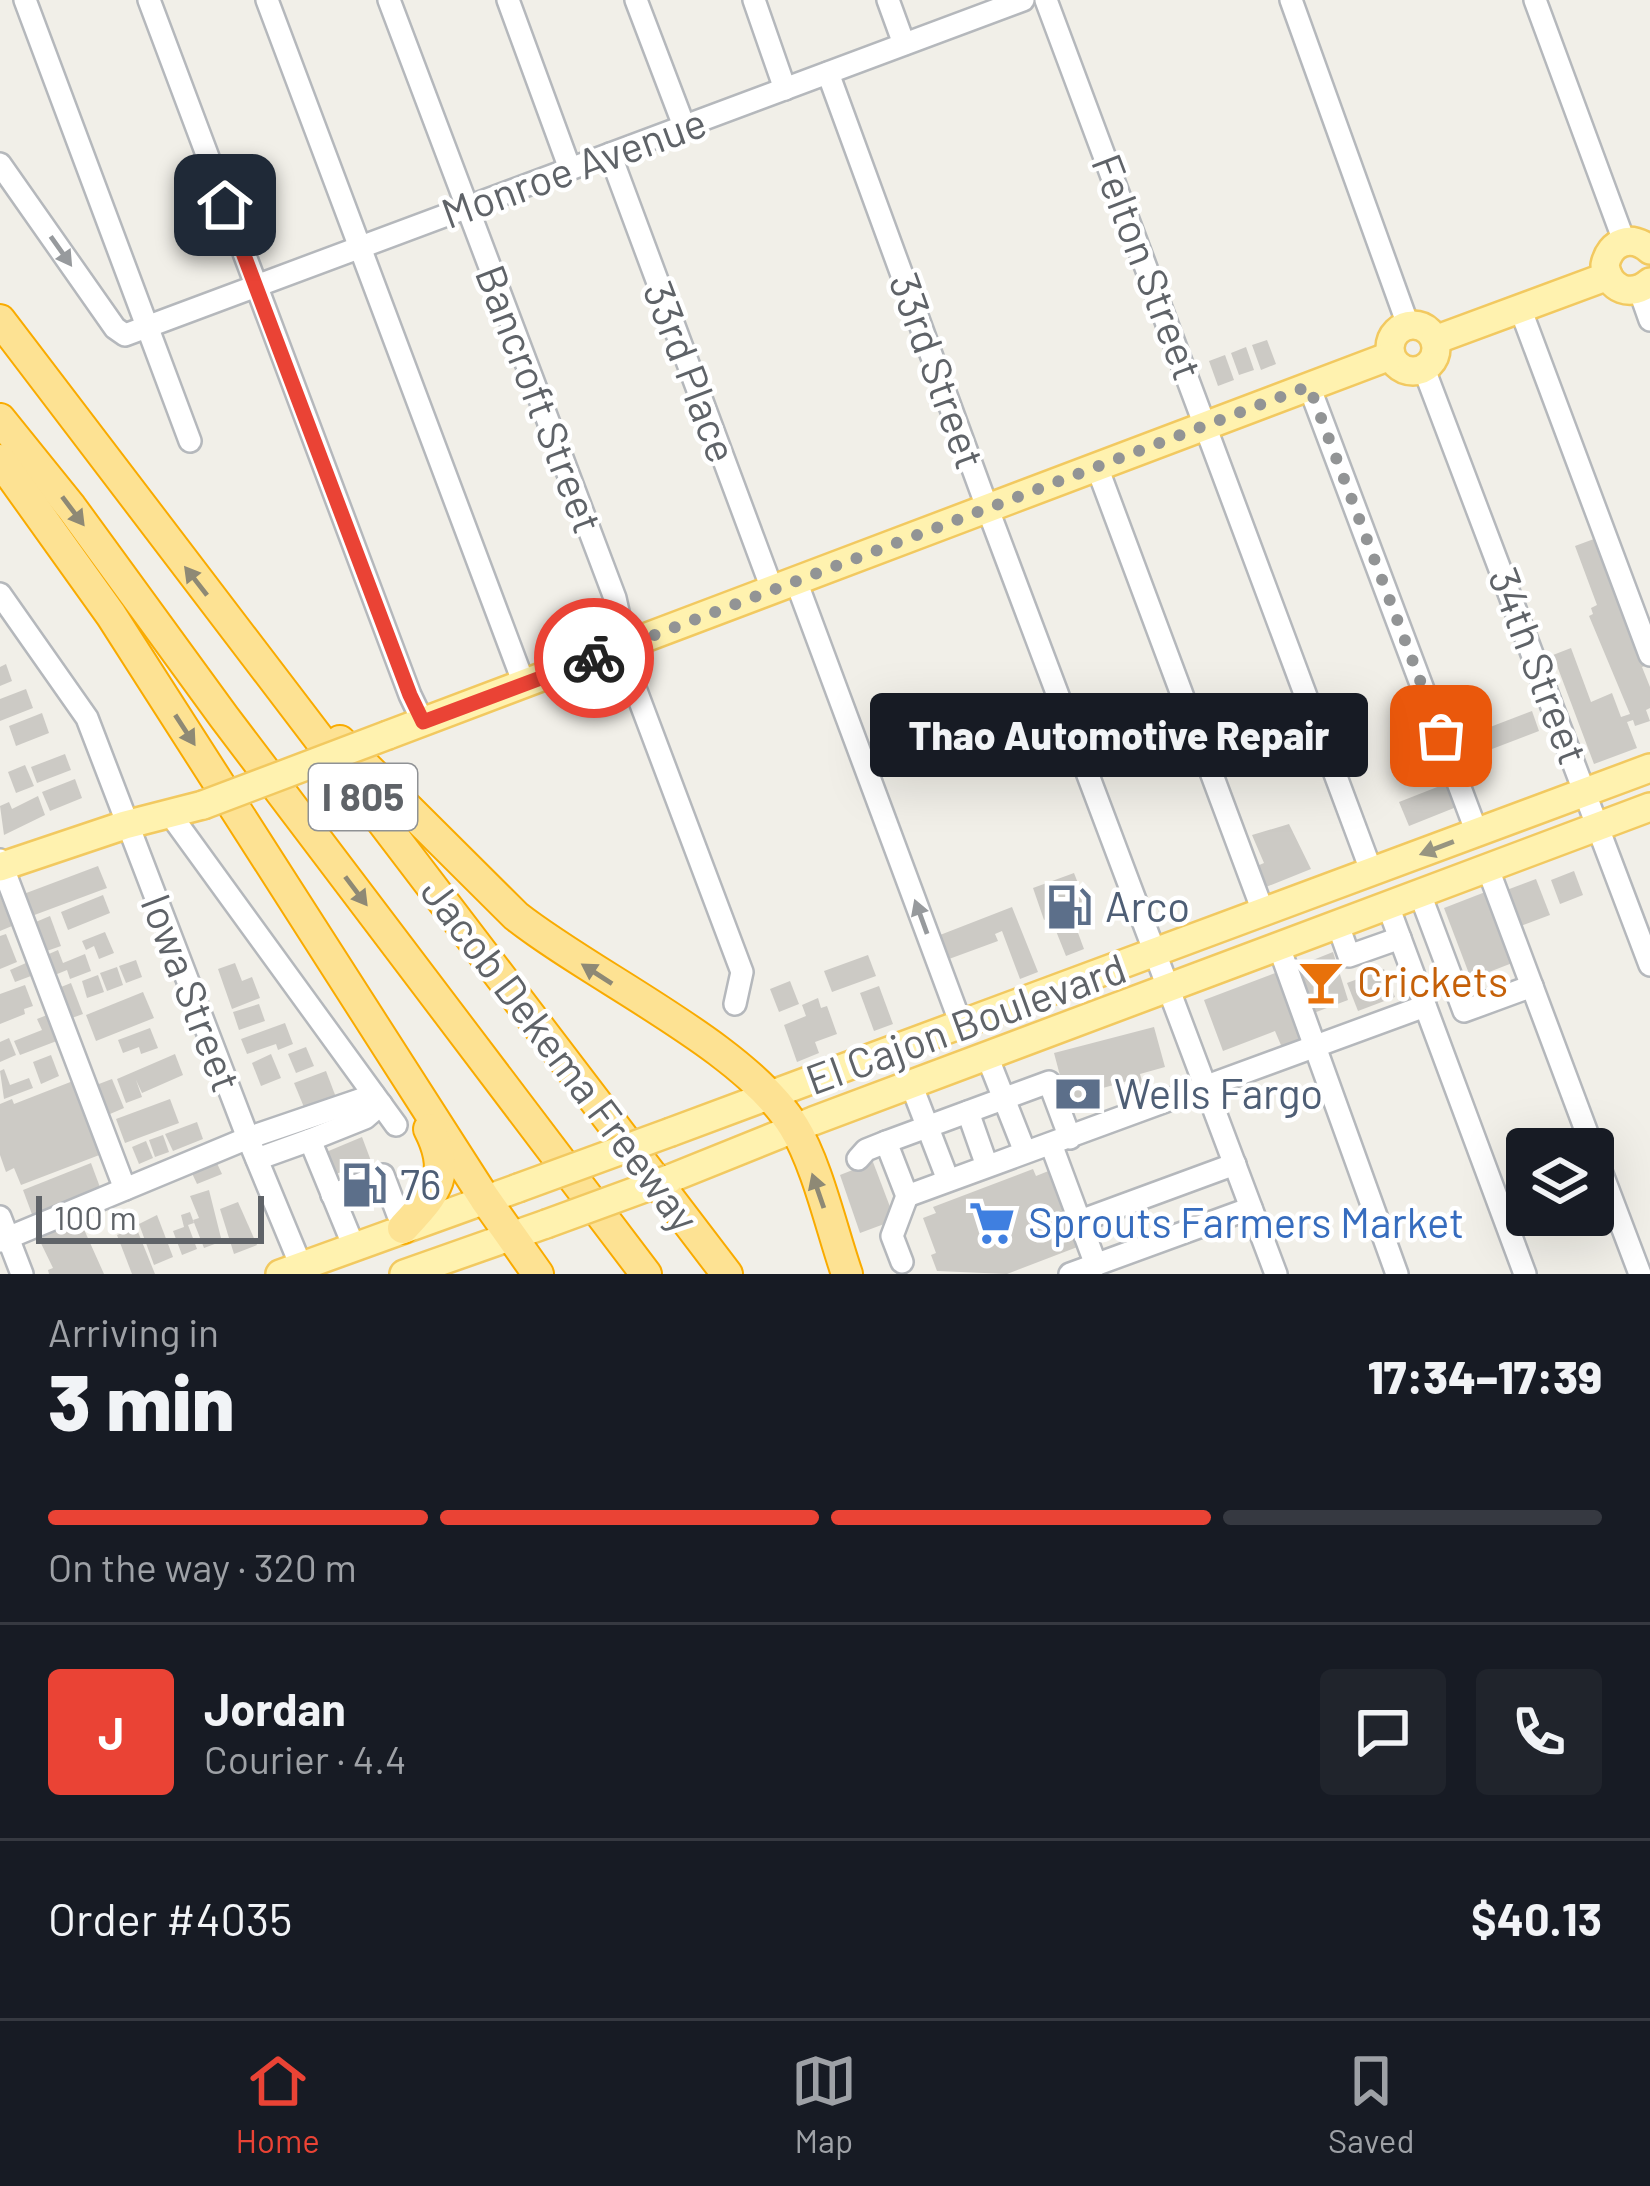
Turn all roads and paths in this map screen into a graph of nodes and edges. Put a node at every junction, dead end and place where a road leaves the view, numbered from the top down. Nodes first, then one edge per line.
1 (25, 0) edge
2 (149, 0) edge
3 (267, 0) edge
4 (389, 0) edge
5 (508, 0) edge
6 (636, 0) edge
7 (754, 0) edge
8 (888, 0) edge
9 (1046, 0) edge
10 (1291, 0) edge
11 (1535, 0) edge
12 (1016, 1) edge
13 (904, 44) junction
14 (828, 73) junction
15 (785, 88) junction
16 (684, 126) junction
17 (610, 154) junction
18 (0, 164) edge
19 (570, 169) junction
20 (467, 208) junction
21 (1637, 246) edge
22 (360, 247) junction
23 (1608, 276) junction
24 (255, 286) junction
25 (1644, 286) edge
26 (1520, 308) junction
27 (0, 320) edge
28 (1650, 320) edge
29 (1408, 325) junction
30 (136, 331) junction
31 (1435, 340) junction
32 (1390, 356) junction
33 (1424, 369) junction
34 (1309, 386) junction
35 (0, 419) edge
36 (1207, 426) junction
37 (190, 441) dead end
38 (0, 460) edge
39 (1097, 466) junction
40 (986, 507) junction
41 (784, 585) junction
42 (0, 594) edge
43 (242, 640) junction
44 (625, 647) junction
45 (1650, 655) edge
46 (524, 684) junction
47 (423, 722) junction
48 (1650, 768) edge
49 (1586, 793) junction
50 (1650, 807) edge
51 (170, 814) junction
52 (125, 825) junction
53 (1598, 826) junction
54 (1478, 833) junction
55 (1, 865) edge
56 (1487, 868) junction
57 (1372, 873) junction
58 (1420, 894) junction
59 (1388, 906) junction
60 (1264, 914) junction
61 (1338, 925) junction
62 (1400, 938) junction
63 (1279, 947) junction
64 (1156, 953) junction
65 (1650, 965) edge
66 (1532, 986) junction
67 (1169, 988) junction
68 (735, 1004) dead end
69 (1464, 1011) junction
70 (1428, 1015) junction
71 (962, 1027) junction
72 (386, 1043) junction
73 (1315, 1046) junction
74 (987, 1056) junction
75 (911, 1084) junction
76 (1206, 1086) junction
77 (771, 1096) junction
78 (1004, 1098) junction
79 (377, 1100) junction
80 (968, 1112) junction
81 (396, 1125) dead end
82 (928, 1126) junction
83 (795, 1128) junction
84 (1585, 1128) edge
85 (310, 1140) junction
86 (1060, 1141) junction
87 (886, 1142) junction
88 (252, 1149) junction
89 (1025, 1152) junction
90 (858, 1159) dead end
91 (1235, 1164) junction
92 (987, 1166) junction
93 (948, 1180) junction
94 (125, 1189) junction
95 (332, 1195) junction
96 (907, 1196) junction
97 (485, 1199) junction
98 (1614, 1205) edge
99 (1251, 1208) junction
100 (1080, 1221) junction
101 (403, 1228) junction
102 (3, 1232) edge
103 (510, 1237) junction
104 (354, 1247) junction
105 (902, 1262) dead end
106 (1096, 1264) junction
107 (294, 1271) edge
108 (22, 1274) edge
109 (404, 1274) edge
110 (538, 1274) edge
111 (646, 1274) edge
112 (727, 1274) edge
113 (847, 1274) edge
114 (1070, 1274) edge
115 (1276, 1274) edge
116 (1397, 1274) edge
117 (1526, 1274) edge
118 (1640, 1274) edge

1 - 30 street
2 - 24 street
3 - 22 street
4 - 20 street, Bancroft Street
5 - 19 street
6 - 16 street
7 - 15 street
8 - 13 street
9 - 36 street, Felton Street
10 - 29 street
11 - 21 street
12 - 13 street, Monroe Avenue
13 - 14 street, Monroe Avenue
14 - 15 street, Monroe Avenue
14 - 40 street, 33rd Street
15 - 16 street, Monroe Avenue
16 - 17 street, Monroe Avenue
17 - 19 street, Monroe Avenue
17 - 41 street, 33rd Place
18 -> 30 street
19 - 20 street, Monroe Avenue
20 - 22 street, Monroe Avenue
20 - 44 street, Bancroft Street
21 - 23 main road
22 - 24 street, Monroe Avenue
22 - 46 street
23 - 25 main road
23 - 26 main road
24 - 30 street, Monroe Avenue
24 - 47 street
25 - 28 street
26 - 31 main road
26 - 45 street
43 -> 27 highway, Jacob Dekema Freeway / I 805
29 - 31 main road
29 - 32 main road
30 - 37 street
31 - 33 main road
32 - 33 main road
32 - 34 main road
33 - 49 street, 34th Street
34 - 36 main road
34 - 54 street
35 -> 111 highway, Jacob Dekema Freeway / I 805
36 - 39 main road
36 - 57 street, Felton Street
38 -> 72 highway
39 - 40 main road
39 - 60 street
40 - 41 main road
40 - 64 street, 33rd Street
41 - 44 main road
71 -> 41 street, 33rd Place
42 - 52 street, Iowa Street
77 -> 43 highway
43 - 112 highway, Jacob Dekema Freeway / I 805
44 - 46 main road
44 - 68 street, Bancroft Street
46 - 47 main road
47 - 51 main road, bridge
48 - 49 main road, El Cajon Boulevard
49 - 53 street, 34th Street
49 - 54 main road, El Cajon Boulevard
50 - 53 main road, El Cajon Boulevard
51 - 52 main road
51 - 79 street
52 - 55 main road
52 - 88 street, Iowa Street
53 - 56 main road, El Cajon Boulevard
53 - 65 street, 34th Street
54 -> 57 main road, El Cajon Boulevard
55 - 94 street
56 - 58 main road, El Cajon Boulevard
56 - 66 street
57 - 60 main road, El Cajon Boulevard
58 - 59 main road, El Cajon Boulevard
58 - 69 street
59 - 61 main road, El Cajon Boulevard
59 - 62 street
60 - 64 main road, El Cajon Boulevard
61 - 62 street
61 - 63 main road, El Cajon Boulevard
62 - 70 street
63 - 67 main road, El Cajon Boulevard
63 - 73 street
64 - 67 street, 33rd Street
64 - 71 main road, El Cajon Boulevard
66 - 69 street
66 - 84 street
67 - 74 main road, El Cajon Boulevard
67 - 76 street, 33rd Street
69 - 70 street
70 - 73 street
70 - 117 street
71 - 77 main road, El Cajon Boulevard
72 - 97 highway
72 - 101 highway
73 - 76 street
73 - 116 street
74 - 75 main road, El Cajon Boulevard
74 - 78 street
75 - 82 street
75 - 83 main road, El Cajon Boulevard
76 - 86 street
76 - 91 street, 33rd Street
77 - 83 highway
77 - 97 main road, El Cajon Boulevard, bridge
78 - 80 street
78 - 86 street
78 - 89 street
79 - 81 street
79 - 85 street
79 - 88 street
80 - 82 street
80 - 92 street
82 - 87 street
82 - 93 street
83 - 103 main road, El Cajon Boulevard, bridge
113 -> 83 highway
85 - 88 street
85 - 95 street
86 - 89 street
86 - 100 street
87 - 90 street
87 - 96 street
88 - 94 street
88 - 107 street, Iowa Street
89 - 92 street
91 - 99 street, 33rd Street
91 - 100 street
92 - 93 street
93 - 96 street
94 - 102 street
95 - 101 street
95 - 104 street
96 - 105 street
97 - 101 main road, El Cajon Boulevard
97 - 103 highway
98 - 118 street
99 - 106 street
99 - 115 street, 33rd Street
100 - 106 street
101 - 104 main road, El Cajon Boulevard
102 - 108 street
103 - 109 main road, El Cajon Boulevard
103 - 110 highway
104 - 107 main road, El Cajon Boulevard
106 - 114 street

